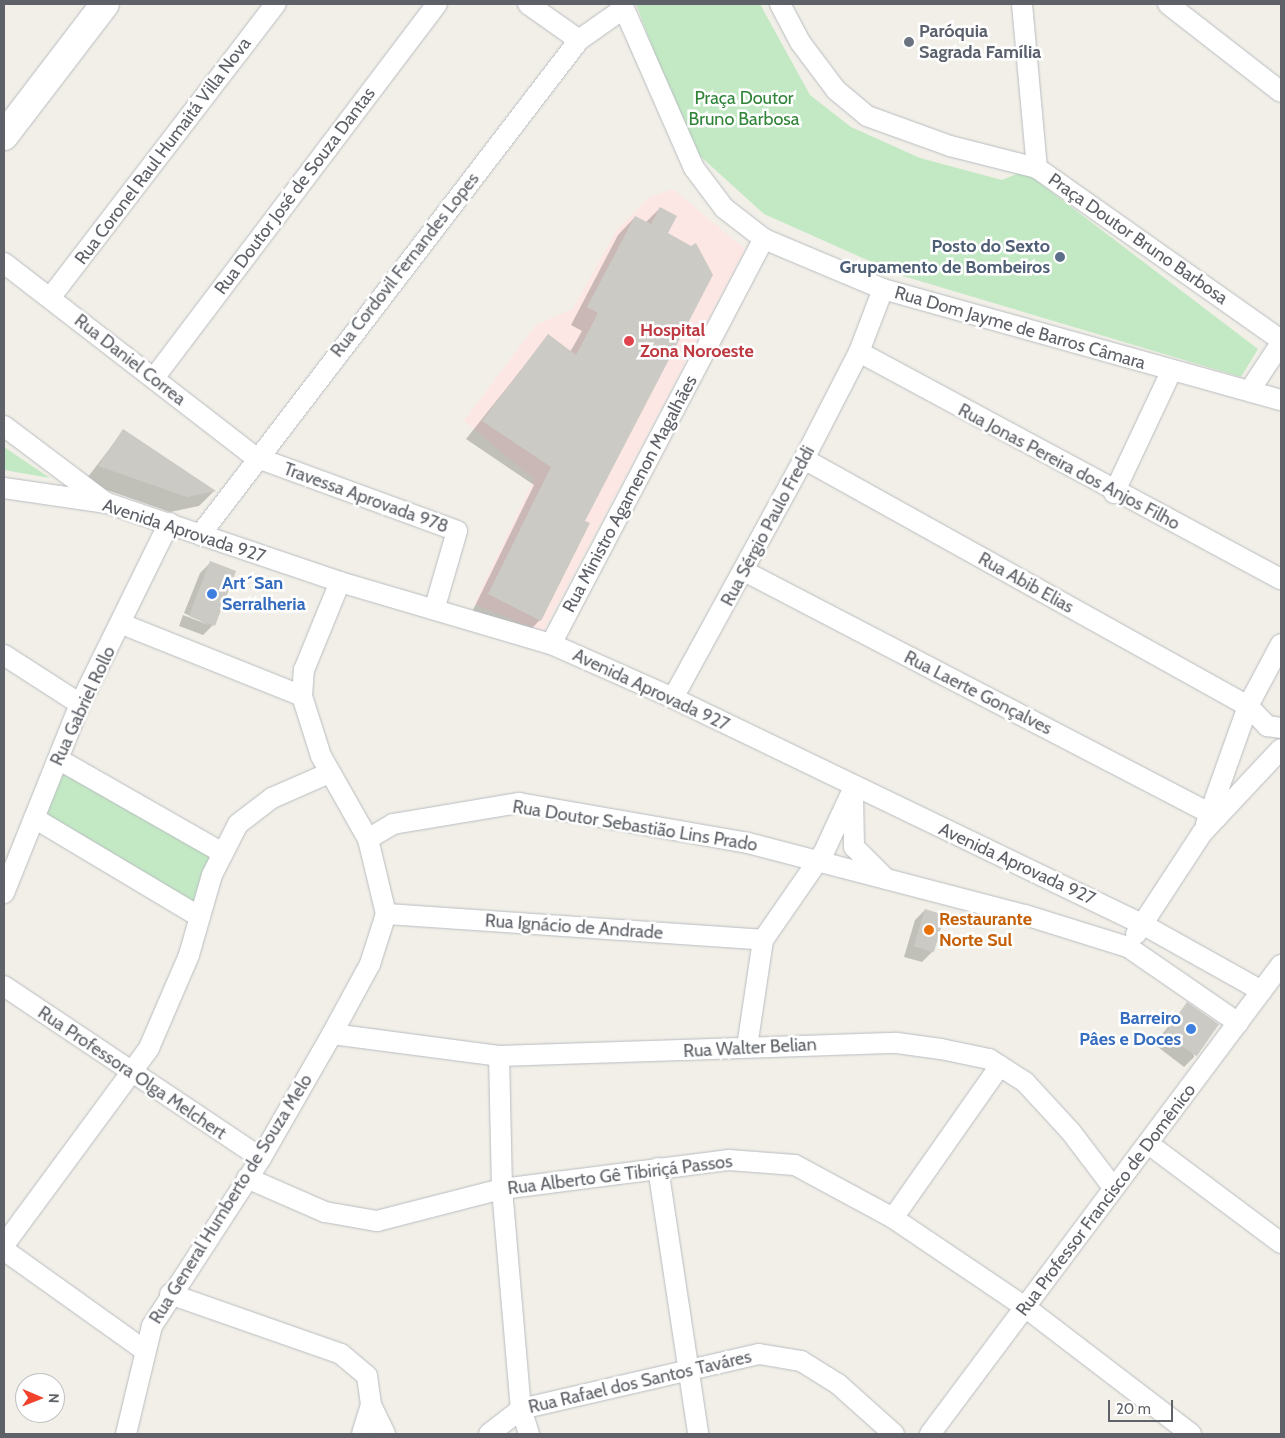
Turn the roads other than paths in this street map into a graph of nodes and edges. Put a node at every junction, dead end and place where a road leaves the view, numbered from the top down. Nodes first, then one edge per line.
1 (105, 4) edge
2 (276, 4) edge
3 (437, 4) edge
4 (528, 4) edge
5 (780, 4) edge
6 (1022, 4) edge
7 (1168, 4) edge
8 (623, 6) edge
9 (579, 40) junction
10 (1281, 92) edge
11 (4, 136) edge
12 (1037, 168) junction
13 (764, 238) junction
14 (4, 263) edge
15 (883, 289) junction
16 (50, 298) junction
17 (1281, 342) edge
18 (859, 352) junction
19 (1171, 372) junction
20 (154, 378) junction
21 (1250, 390) junction
22 (1281, 400) edge
23 (1281, 410) edge
24 (4, 426) edge
25 (255, 457) junction
26 (804, 459) junction
27 (4, 488) edge
28 (1114, 493) junction
29 (106, 504) junction
30 (169, 523) junction
31 (200, 535) junction
32 (746, 572) junction
33 (1281, 579) edge
34 (340, 582) junction
35 (434, 610) junction
36 (122, 624) junction
37 (551, 644) junction
38 (1281, 644) edge
39 (4, 655) edge
40 (302, 696) junction
41 (674, 698) junction
42 (80, 704) junction
43 (1248, 706) junction
44 (1281, 728) edge
45 (1281, 749) edge
46 (58, 759) junction
47 (329, 773) junction
48 (854, 788) junction
49 (1213, 815) junction
50 (34, 818) junction
51 (368, 839) junction
52 (223, 853) junction
53 (816, 861) junction
54 (887, 880) junction
55 (4, 893) edge
56 (386, 914) junction
57 (200, 917) junction
58 (1142, 924) junction
59 (763, 940) junction
60 (1128, 947) junction
61 (1281, 965) edge
62 (4, 986) edge
63 (1262, 991) junction
64 (1238, 1023) junction
65 (332, 1034) junction
66 (747, 1047) junction
67 (499, 1056) junction
68 (1000, 1066) junction
69 (131, 1074) junction
70 (1150, 1145) junction
71 (261, 1158) junction
72 (658, 1168) junction
73 (247, 1178) junction
74 (1112, 1186) junction
75 (502, 1189) junction
76 (893, 1218) junction
77 (1281, 1243) edge
78 (4, 1245) edge
79 (4, 1250) edge
80 (170, 1294) junction
81 (1025, 1307) junction
82 (143, 1349) junction
83 (687, 1369) junction
84 (370, 1405) junction
85 (521, 1409) junction
86 (126, 1434) edge
87 (362, 1434) edge
88 (385, 1434) edge
89 (489, 1434) edge
90 (529, 1434) edge
91 (698, 1434) edge
92 (894, 1434) edge
93 (930, 1434) edge
94 (1191, 1434) edge

1 - 11 street
2 - 16 street, Rua Coronel Raul Humaitá Villa Nova
3 - 20 street, Rua Doutor José de Souza Dantas
4 - 9 street
5 - 12 street, Praça Doutor Bruno Barbosa
6 - 12 street
7 - 10 street
8 - 9 street, Rua Cordovil Fernandes Lopes
8 - 13 street, Rua Dom Jayme de Barros Câmara
9 - 25 street, Rua Cordovil Fernandes Lopes
12 - 17 street, Praça Doutor Bruno Barbosa
13 - 15 street, Rua Dom Jayme de Barros Câmara
13 - 37 street, Rua Ministro Agamenon Magalhães
14 - 16 street, Rua Daniel Correa
15 - 18 street, Rua Sérgio Paulo Freddi
15 - 19 street, Rua Dom Jayme de Barros Câmara
16 - 20 street, Rua Daniel Correa
17 - 21 street
18 - 26 street, Rua Sérgio Paulo Freddi
18 - 28 street, Rua Jonas Pereira dos Anjos Filho
19 - 21 street, Rua Dom Jayme de Barros Câmara
19 - 28 street
20 - 25 street, Rua Daniel Correa
21 - 22 street, Rua Dom Jayme de Barros Câmara
21 - 23 street
24 - 29 street
25 - 31 street, Rua Cordovil Fernandes Lopes
25 - 35 street, Travessa Aprovada 978
26 - 32 street, Rua Sérgio Paulo Freddi
26 - 43 street, Rua Abib Elias
27 - 29 street, Avenida Aprovada 927
28 - 33 street, Rua Jonas Pereira dos Anjos Filho
29 - 30 street, Avenida Aprovada 927
30 - 31 street, Avenida Aprovada 927
30 - 36 street, Rua Gabriel Rollo
31 - 34 street, Avenida Aprovada 927
32 - 41 street, Rua Sérgio Paulo Freddi
32 - 49 street, Rua Laerte Gonçalves
34 - 35 street, Avenida Aprovada 927
34 - 40 street
35 - 37 street, Avenida Aprovada 927
36 - 40 street
36 - 42 street, Rua Gabriel Rollo
37 - 41 street, Avenida Aprovada 927
38 - 43 street
39 - 42 street
40 - 47 street
41 - 48 street, Avenida Aprovada 927
42 - 46 street, Rua Gabriel Rollo
43 - 44 street, Rua Abib Elias
43 - 49 street
45 - 49 street
46 - 50 street, Rua Gabriel Rollo
46 - 52 street
47 - 51 street
47 - 52 street
48 - 53 street
48 - 54 street
48 - 58 street, Avenida Aprovada 927
49 - 58 street
50 - 55 street, Rua Gabriel Rollo
50 - 57 street
51 - 53 street, Rua Doutor Sebastião Lins Prado
51 - 56 street
52 - 57 street
53 - 54 street, Rua Doutor Sebastião Lins Prado
53 - 59 street
54 - 60 street, Rua Doutor Sebastião Lins Prado
56 - 59 street, Rua Ignácio de Andrade
56 - 65 street, Rua General Humberto de Souza Melo
57 - 69 street
58 - 60 street
58 - 63 street, Avenida Aprovada 927
59 - 66 street
60 - 64 street, Rua Doutor Sebastião Lins Prado
61 - 63 street, Rua Professor Francisco de Domênico
62 - 69 street, Rua Professora Olga Melchert
63 - 64 street, Rua Professor Francisco de Domênico
64 - 70 street, Rua Professor Francisco de Domênico
65 - 67 street, Rua Walter Belian
65 - 71 street, Rua General Humberto de Souza Melo
66 - 67 street, Rua Walter Belian
66 - 68 street, Rua Walter Belian
67 - 75 street
68 - 74 street, Rua Walter Belian
68 - 76 street
69 - 71 street, Rua Professora Olga Melchert
69 - 78 street
70 - 74 street, Rua Professor Francisco de Domênico
70 - 77 street
71 - 73 street, Rua General Humberto de Souza Melo
72 - 75 street, Rua Alberto Gê Tibiriçá Passos
72 - 76 street, Rua Alberto Gê Tibiriçá Passos
72 - 83 street
73 - 75 street, Rua Alberto Gê Tibiriçá Passos
73 - 80 street, Rua General Humberto de Souza Melo
74 - 81 street, Rua Professor Francisco de Domênico
75 - 85 street
76 - 81 street, Rua Alberto Gê Tibiriçá Passos
79 - 82 street
80 - 82 street, Rua General Humberto de Souza Melo
80 - 84 street
81 - 93 street, Rua Professor Francisco de Domênico
81 - 94 street, Rua Alberto Gê Tibiriçá Passos
82 - 86 street, Rua General Humberto de Souza Melo
83 - 85 street, Rua Rafael dos Santos Taváres
83 - 91 street
83 - 92 street, Rua Rafael dos Santos Taváres
84 - 87 street
84 - 88 street
85 - 89 street, Rua Rafael dos Santos Taváres
85 - 90 street

